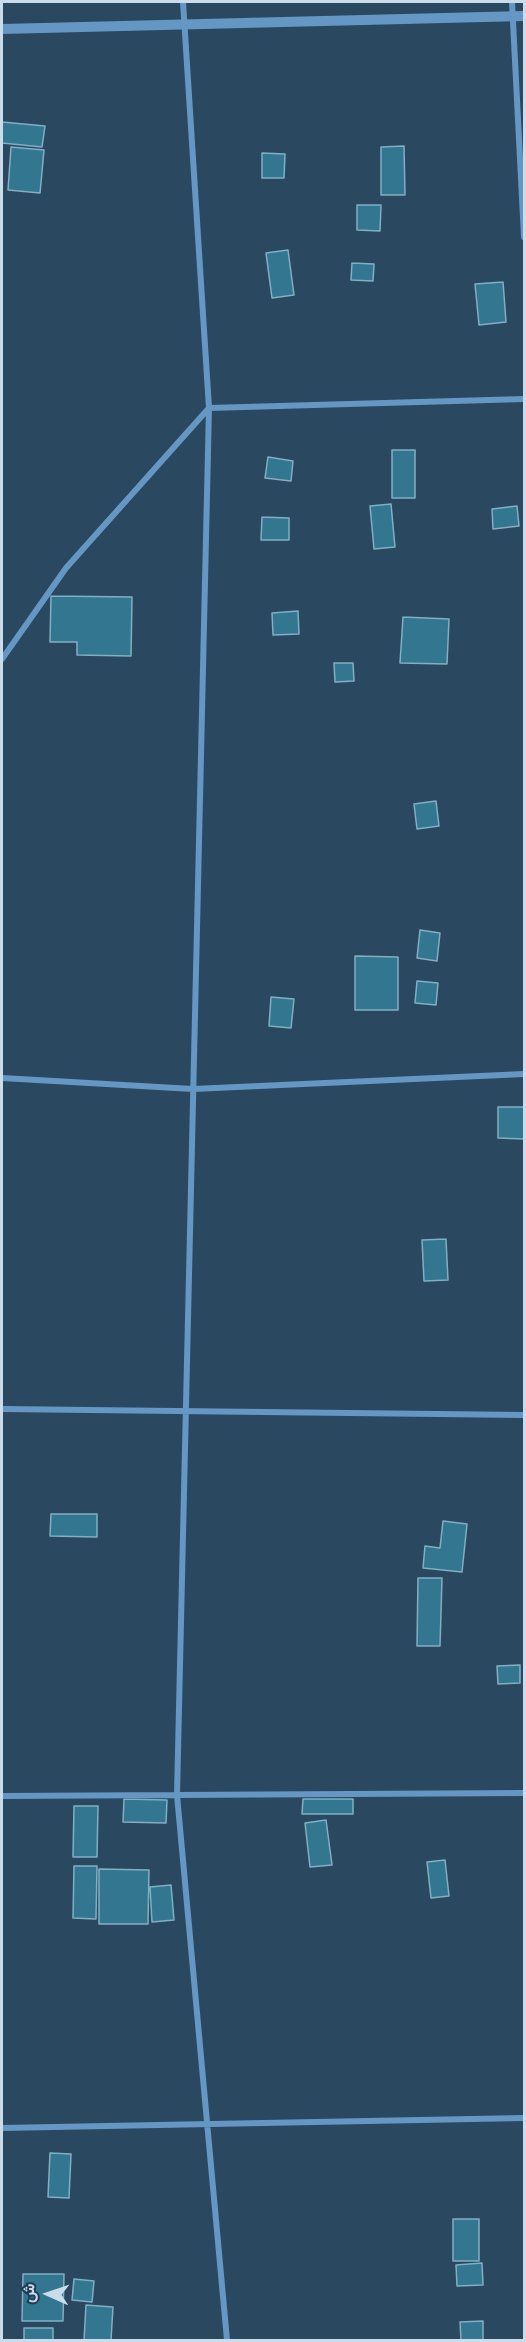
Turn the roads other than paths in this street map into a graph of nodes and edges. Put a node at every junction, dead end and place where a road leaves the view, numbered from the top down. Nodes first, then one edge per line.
1 (183, 2) edge
2 (512, 2) edge
3 (512, 16) junction
4 (525, 16) edge
5 (184, 24) junction
6 (2, 29) edge
7 (525, 237) edge
8 (525, 399) edge
9 (209, 408) junction
10 (2, 659) edge
11 (525, 1074) edge
12 (2, 1078) edge
13 (193, 1089) junction
14 (2, 1410) edge
15 (186, 1412) junction
16 (525, 1415) edge
17 (525, 1793) edge
18 (177, 1795) junction
19 (2, 1796) edge
20 (525, 2118) edge
21 (207, 2124) junction
22 (2, 2128) edge
23 (227, 2340) edge

1 - 5 street
2 - 3 street
3 - 4 street
3 - 5 street
3 - 7 street
5 - 6 street
5 - 9 street
8 - 9 street
9 - 10 street
9 - 13 street
11 - 13 street
12 - 13 street
13 - 15 street
14 - 15 street
15 - 16 street
15 - 18 street
17 - 18 street
18 - 19 street
18 - 21 street
20 - 21 street
21 - 22 street
21 - 23 street

